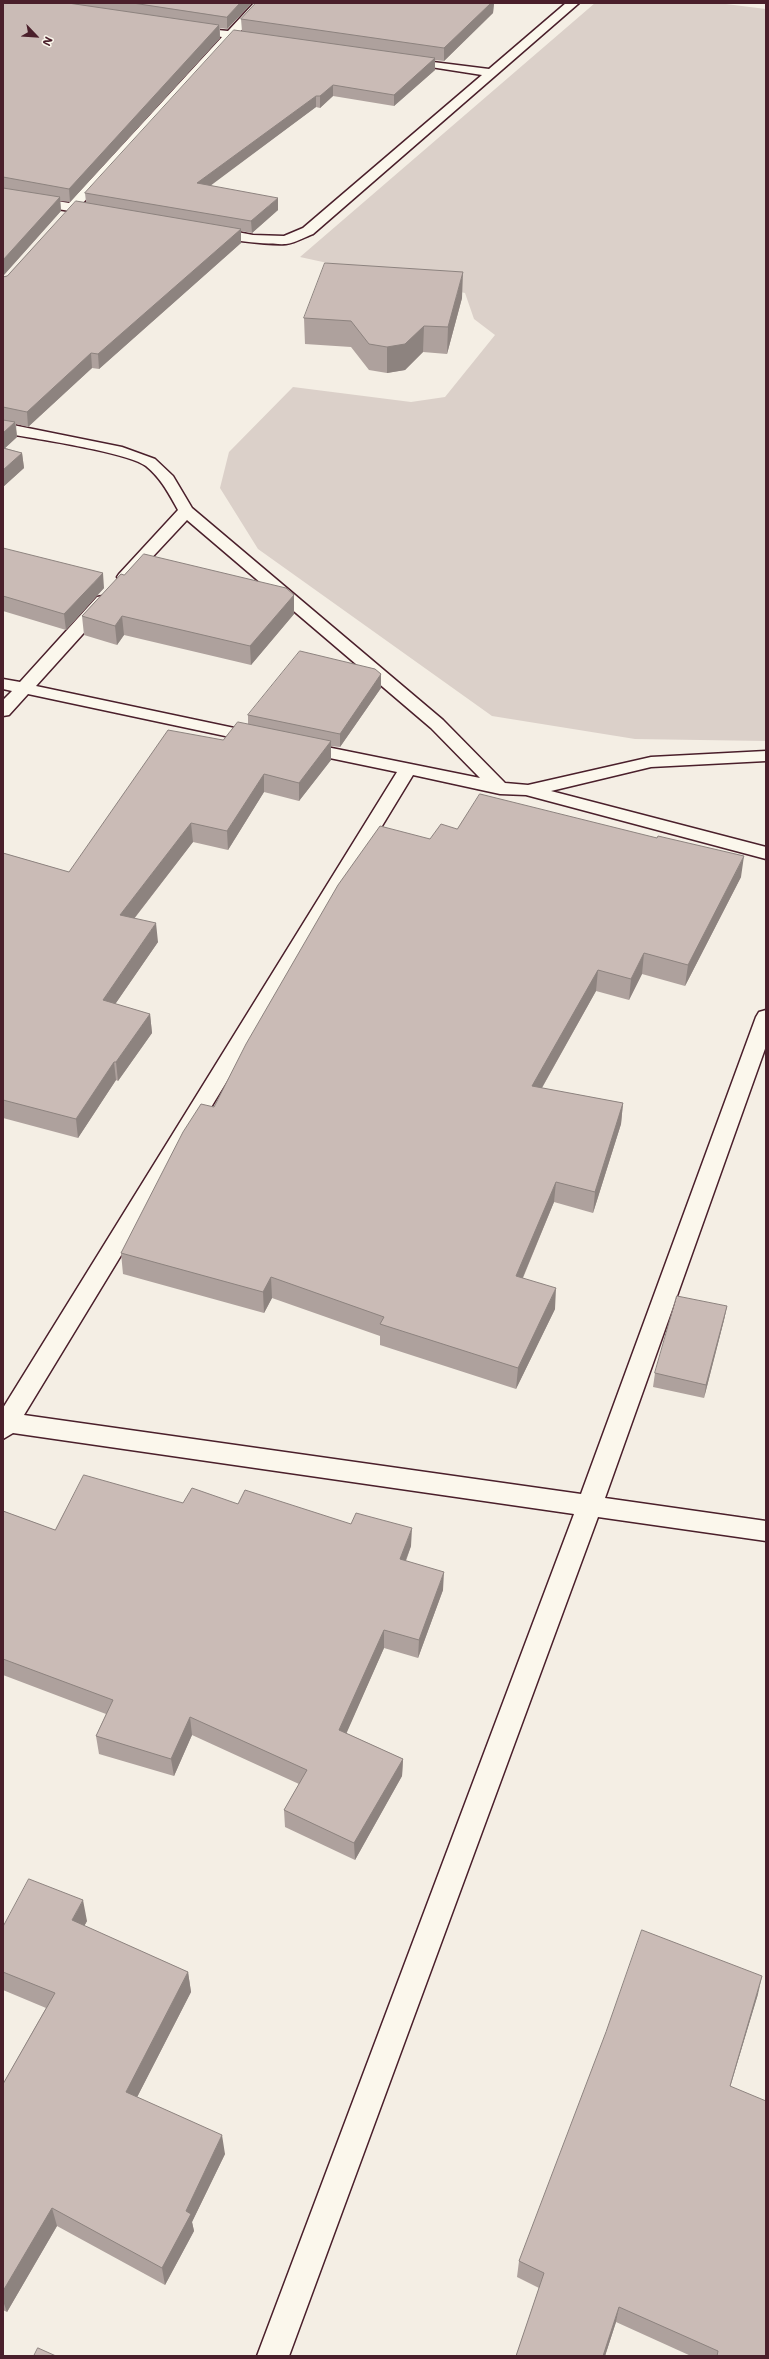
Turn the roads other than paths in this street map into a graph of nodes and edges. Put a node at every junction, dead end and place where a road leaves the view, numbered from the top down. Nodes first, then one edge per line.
1 (260, 3) edge
2 (573, 3) edge
3 (183, 28) edge
4 (229, 34) junction
5 (268, 40) edge
6 (392, 58) edge
7 (493, 73) junction
8 (3, 196) edge
9 (72, 208) junction
10 (110, 214) edge
11 (62, 219) edge
12 (200, 230) edge
13 (3, 428) edge
14 (186, 511) junction
15 (3, 684) edge
16 (23, 688) junction
17 (3, 711) edge
18 (766, 756) edge
19 (408, 769) junction
20 (500, 788) junction
21 (527, 790) junction
22 (766, 853) edge
23 (766, 1017) edge
24 (4, 1424) edge
25 (589, 1507) junction
26 (766, 1531) edge
27 (273, 2356) edge

1 - 4 street
2 - 7 street
3 - 4 street
4 - 5 street
4 - 9 street
6 - 7 street
7 - 12 street
8 - 9 street
9 - 10 street
9 - 11 street
13 - 14 street
14 - 16 street
14 - 20 street
15 - 16 street
16 - 17 street
16 - 19 street
18 - 21 street
19 - 20 street
19 - 24 street
20 - 21 street
21 - 22 street
23 - 25 street
24 - 25 street
25 - 26 street
25 - 27 street

